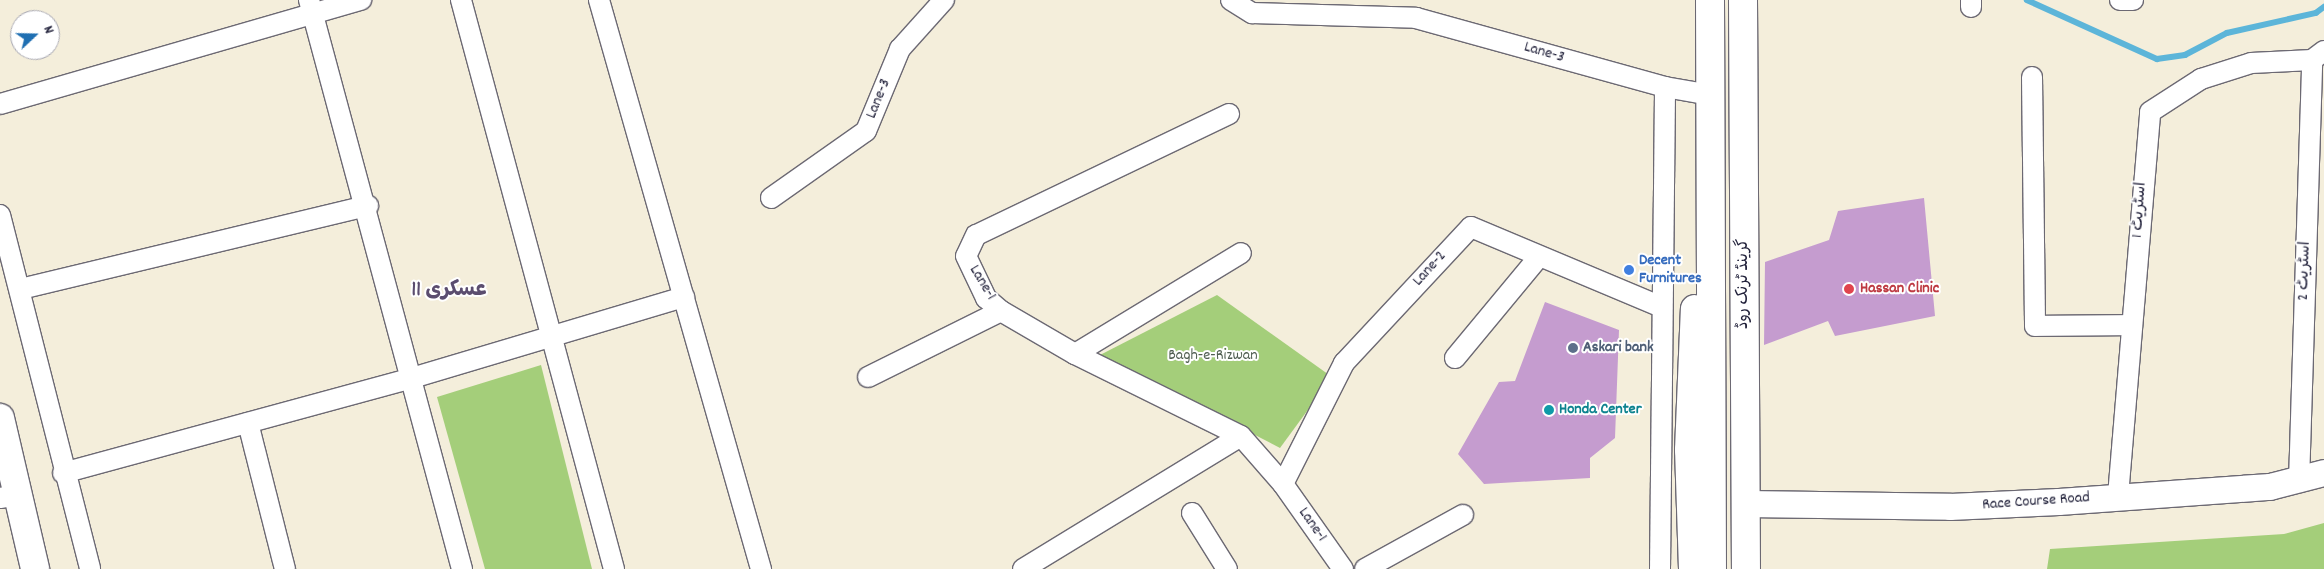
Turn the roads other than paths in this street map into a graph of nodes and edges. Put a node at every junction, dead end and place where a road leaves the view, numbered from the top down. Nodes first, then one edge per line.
1 (361, 0) edge
2 (461, 0) edge
3 (599, 0) edge
4 (944, 0) edge
5 (1231, 0) edge
6 (1710, 0) edge
7 (1743, 0) edge
8 (2120, 0) edge
9 (2133, 0) edge
10 (311, 7) edge
11 (1376, 9) edge
12 (2318, 55) edge
13 (2032, 77) dead end
14 (1665, 87) junction
15 (1712, 95) junction
16 (0, 104) edge
17 (1229, 114) dead end
18 (1712, 178) junction
19 (771, 198) dead end
20 (368, 206) junction
21 (0, 215) edge
22 (1241, 253) dead end
23 (1538, 258) junction
24 (21, 289) junction
25 (684, 297) junction
26 (1661, 307) junction
27 (1001, 311) junction
28 (2131, 326) junction
29 (552, 335) junction
30 (1075, 354) junction
31 (1455, 358) dead end
32 (868, 377) dead end
33 (412, 378) junction
34 (0, 418) edge
35 (248, 423) junction
36 (1241, 436) junction
37 (2324, 472) edge
38 (64, 473) junction
39 (2299, 482) junction
40 (1283, 484) junction
41 (9, 496) edge
42 (2118, 496) junction
43 (1746, 504) junction
44 (1712, 505) junction
45 (1192, 513) dead end
46 (1463, 514) dead end
47 (35, 569) edge
48 (90, 569) edge
49 (285, 569) edge
50 (462, 569) edge
51 (614, 569) edge
52 (761, 569) edge
53 (1023, 569) edge
54 (1227, 569) edge
55 (1343, 569) edge
56 (1366, 569) edge
57 (1660, 569) edge
58 (1693, 569) edge
59 (1712, 569) edge
60 (1746, 569) edge

1 - 10 street
2 - 29 street
3 - 25 street
4 - 19 street, Lane-3
5 - 11 street, Lane-3
6 - 15 main road, گرینڈ ٹرنک روڈ
7 - 43 main road, گرینڈ ٹرنک روڈ
8 - 9 street
10 - 16 street
10 - 20 street
11 - 14 street, Lane-3
12 - 28 street, اسٹریٹ 1
12 - 39 street, اسٹریٹ 2
13 - 28 street
14 - 15 street, Lane-3
14 - 26 street
15 - 18 main road, گرینڈ ٹرنک روڈ
17 - 27 street, Lane-1
18 - 44 main road, گرینڈ ٹرنک روڈ
18 - 58 main road, گرینڈ ٹرنک روڈ
20 - 24 street
20 - 33 street
21 - 24 street
22 - 30 street
23 - 26 street, Lane-2
23 - 31 street
23 - 40 street, Lane-2
24 - 38 street
25 - 29 street
25 - 52 street
26 - 57 street
27 - 30 street, Lane-1
27 - 32 street
28 - 42 street, اسٹریٹ 1
29 - 33 street
29 - 51 street
30 - 36 street, Lane-1
33 - 35 street
33 - 50 street
34 - 41 main road
35 - 38 street
35 - 49 street
36 - 40 street, Lane-1
36 - 53 street
37 - 39 street, Race Course Road
38 - 48 street
39 - 42 street, Race Course Road
40 - 55 street, Lane-1
41 - 47 main road
42 - 43 street, Race Course Road
43 - 44 main road
43 - 60 main road, گرینڈ ٹرنک روڈ
44 - 59 main road, گرینڈ ٹرنک روڈ
45 - 54 street
46 - 56 street

